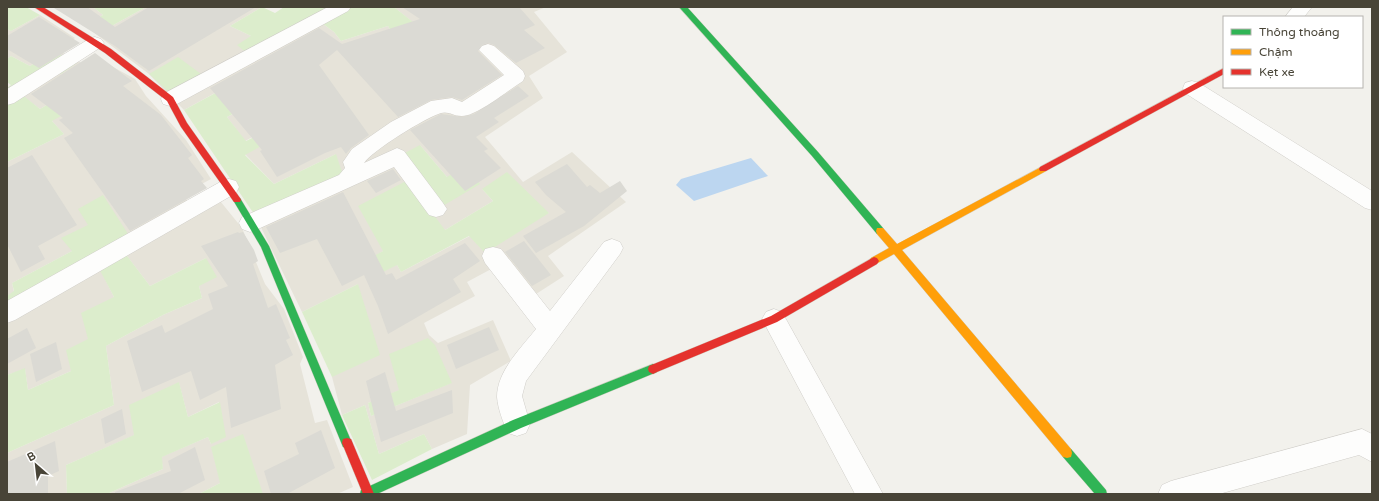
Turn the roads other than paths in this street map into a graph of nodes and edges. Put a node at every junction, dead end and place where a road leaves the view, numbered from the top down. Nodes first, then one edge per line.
1 (38, 7) edge
2 (342, 7) edge
3 (683, 7) edge
4 (1303, 7) edge
5 (1295, 16) edge
6 (95, 43) junction
7 (488, 50) dead end
8 (1223, 72) edge
9 (1192, 88) junction
10 (7, 98) edge
11 (170, 99) junction
12 (346, 181) junction
13 (229, 187) junction
14 (1372, 202) edge
15 (436, 209) dead end
16 (250, 223) junction
17 (612, 248) dead end
18 (895, 249) junction
19 (493, 256) dead end
20 (7, 313) edge
21 (774, 319) junction
22 (550, 329) junction
23 (517, 424) junction
24 (1372, 449) edge
25 (368, 493) edge
26 (870, 494) edge
27 (1102, 494) edge
28 (1170, 494) edge

1 - 6 street
2 - 11 street
3 - 18 street
4 - 5 street
6 - 10 street
6 - 11 street
7 - 12 street
8 - 9 street
9 - 14 street
9 - 18 street
11 - 13 street
12 - 15 street
12 - 16 street
13 - 16 street
13 - 20 street
16 - 25 street
17 - 22 street
18 - 21 street
18 - 27 street
19 - 22 street
21 - 23 street
21 - 26 street
22 - 23 street
23 - 25 street
24 - 28 street

